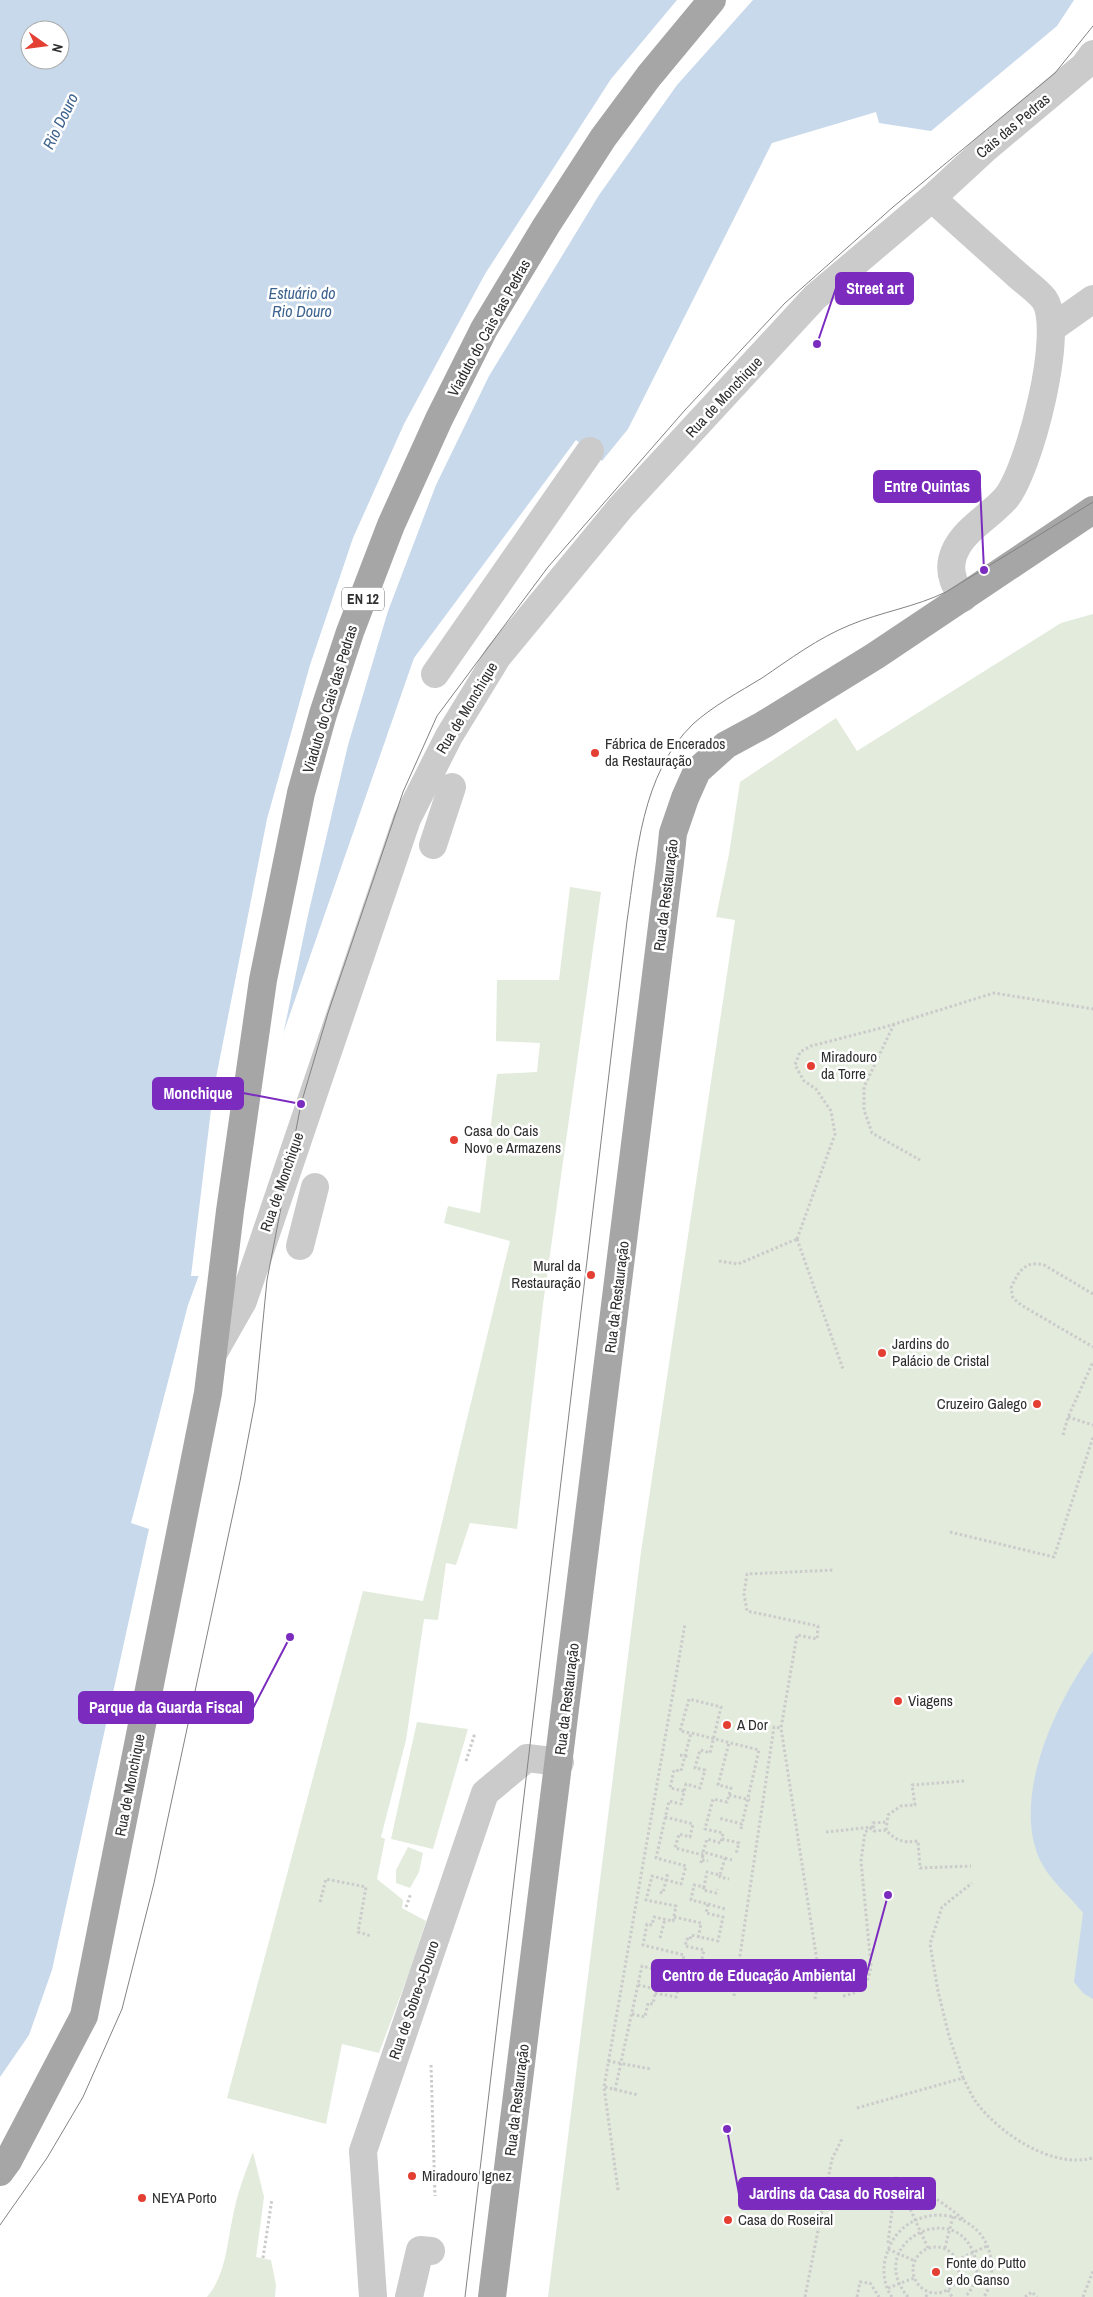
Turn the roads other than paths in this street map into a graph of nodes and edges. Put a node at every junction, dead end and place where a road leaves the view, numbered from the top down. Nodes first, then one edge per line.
1 (712, 0) edge
2 (1093, 54) edge
3 (932, 198) junction
4 (1093, 300) edge
5 (1052, 328) junction
6 (590, 451) dead end
7 (1093, 510) edge
8 (963, 598) junction
9 (435, 674) dead end
10 (452, 787) dead end
11 (433, 845) dead end
12 (315, 1187) dead end
13 (300, 1246) dead end
14 (222, 1280) joint
15 (214, 1352) junction
16 (560, 1762) junction
17 (0, 2172) edge
18 (431, 2251) dead end
19 (373, 2297) edge
20 (409, 2297) edge
21 (492, 2297) edge

1 - 14 main road, Viaduto do Cais das Pedras / EN 12
2 - 3 street, Cais das Pedras
3 - 5 street
3 - 15 street, Rua de Monchique
4 - 5 street
5 - 8 street
6 - 9 street
7 - 8 main road, Rua da Restauração
8 - 16 main road, Rua da Restauração
10 - 11 street
12 - 13 street
14 - 15 main road, Rua de Monchique / EN 12
15 - 17 main road, Rua de Monchique / EN 12
16 - 19 street, Rua de Sobre-o-Douro
16 - 21 main road, Rua da Restauração
18 - 20 street

